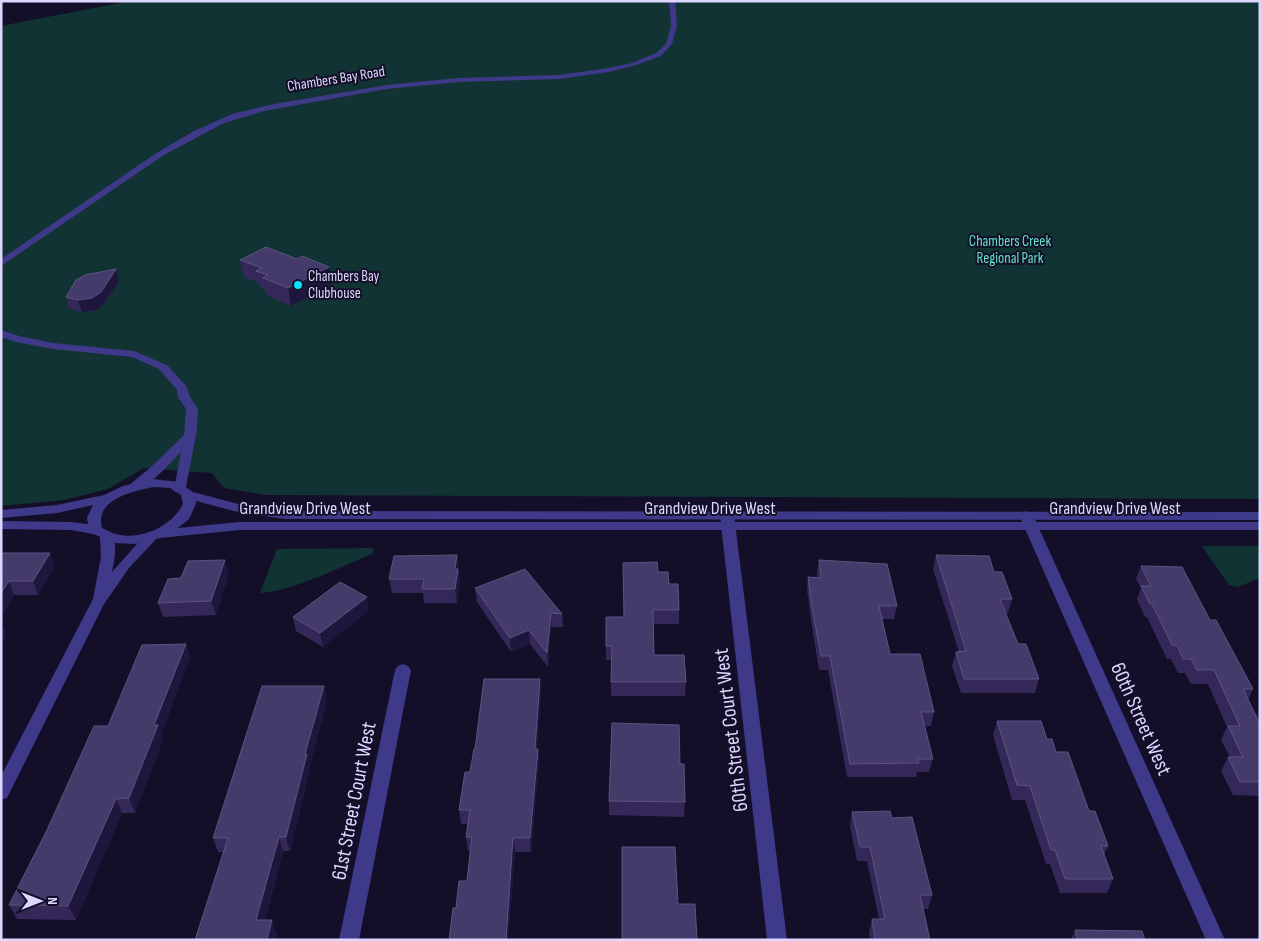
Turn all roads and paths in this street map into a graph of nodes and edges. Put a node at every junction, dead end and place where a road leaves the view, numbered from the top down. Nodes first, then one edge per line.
1 (672, 1) edge
2 (1, 262) edge
3 (1, 334) edge
4 (188, 438) junction
5 (134, 486) junction
6 (184, 492) junction
7 (108, 498) junction
8 (1, 514) edge
9 (1260, 516) edge
10 (727, 521) junction
11 (1029, 521) junction
12 (1, 525) edge
13 (1260, 526) edge
14 (102, 534) junction
15 (156, 536) junction
16 (98, 602) junction
17 (403, 670) dead end
18 (1, 793) edge
19 (349, 940) edge
20 (777, 940) edge
21 (1216, 940) edge

1 - 2 street, Chambers Bay Road
3 - 4 street
4 - 5 street
4 - 6 street
5 - 6 street
5 - 7 street
6 - 10 street, Grandview Drive West
6 - 15 street
7 - 8 street
7 - 14 street
9 - 11 street, Grandview Drive West
10 - 11 street, Grandview Drive West
10 - 15 street, Grandview Drive West
10 - 20 street, 60th Street Court West
11 - 13 street, Grandview Drive West
11 - 21 street, 60th Street West
12 - 14 street
14 - 15 street
14 - 16 street
15 - 16 street
16 - 18 street
17 - 19 street, 61st Street Court West

